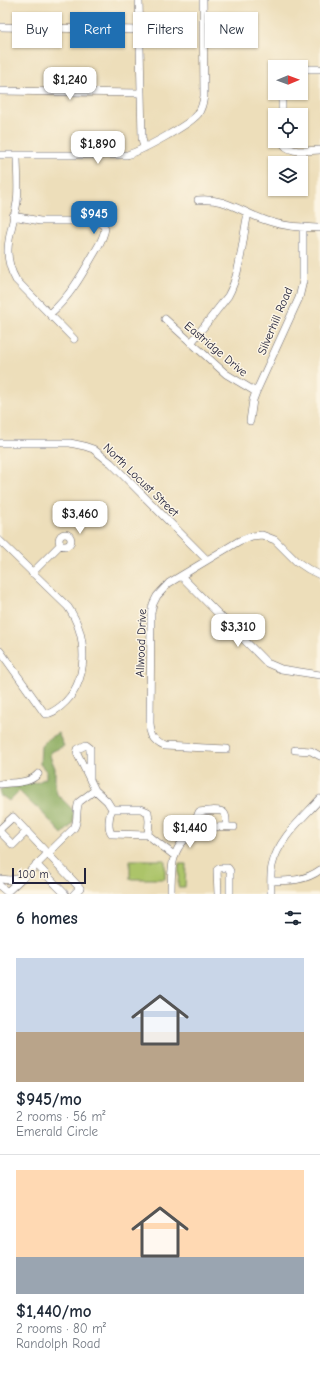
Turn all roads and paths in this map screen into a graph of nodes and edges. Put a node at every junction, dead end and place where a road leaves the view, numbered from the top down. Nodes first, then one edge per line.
1 (139, 0) edge
2 (203, 0) edge
3 (139, 12) edge
4 (0, 27) edge
5 (133, 30) edge
6 (139, 48) edge
7 (308, 69) edge
8 (320, 69) edge
9 (0, 91) edge
10 (140, 93) junction
11 (144, 148) junction
12 (288, 148) edge
13 (320, 150) edge
14 (0, 156) edge
15 (17, 156) junction
16 (198, 200) dead end
17 (248, 213) junction
18 (13, 216) junction
19 (303, 227) junction
20 (320, 228) edge
21 (50, 314) junction
22 (165, 319) dead end
23 (74, 339) dead end
24 (191, 343) junction
25 (256, 392) junction
26 (250, 421) dead end
27 (0, 443) edge
28 (0, 541) edge
29 (61, 544) dead end
30 (207, 560) junction
31 (32, 573) junction
32 (320, 574) edge
33 (181, 576) junction
34 (0, 651) edge
35 (320, 675) edge
36 (227, 749) dead end
37 (295, 750) dead end
38 (320, 756) edge
39 (38, 774) dead end
40 (90, 780) dead end
41 (0, 784) edge
42 (95, 790) junction
43 (320, 799) edge
44 (112, 809) junction
45 (226, 826) junction
46 (234, 827) dead end
47 (199, 830) junction
48 (0, 831) edge
49 (27, 831) junction
50 (148, 834) junction
51 (48, 853) junction
52 (175, 856) junction
53 (36, 864) junction
54 (320, 870) edge
55 (22, 878) junction
56 (0, 879) edge
57 (271, 881) junction
58 (0, 886) edge
59 (65, 894) edge
60 (74, 894) edge
61 (171, 894) edge
62 (218, 894) edge
63 (230, 894) edge
64 (271, 894) edge

1 - 3 street
2 - 11 street
4 - 5 street
6 - 10 street
7 - 8 street
9 - 10 street
10 - 11 street
11 - 15 street
12 - 13 street
14 - 15 street
15 - 18 street
16 - 17 street
17 - 19 street
17 - 24 street
18 - 21 street
18 - 21 street
19 - 20 street
19 - 25 street, Silverhill Road
21 - 23 street
22 - 24 street, Eastridge Drive
24 - 25 street, Eastridge Drive
25 - 26 street, Silverhill Road
27 - 30 street, North Locust Street
28 - 31 street
29 - 31 street
30 - 32 street, Allwood Drive
30 - 33 street, Allwood Drive
31 - 34 street
33 - 35 street
33 - 36 street, Allwood Drive
37 - 38 street
39 - 41 street
40 - 42 street
42 - 44 street
42 - 51 street
43 - 57 street
44 - 50 street
44 - 50 street
45 - 46 street
45 - 47 street
45 - 47 street
47 - 52 street
48 - 49 street
48 - 49 street
49 - 51 street
50 - 52 street
51 - 53 street
51 - 60 street
52 - 61 street
53 - 55 street
53 - 59 street
54 - 57 street
55 - 56 street
55 - 58 street
57 - 64 street
62 - 63 street

